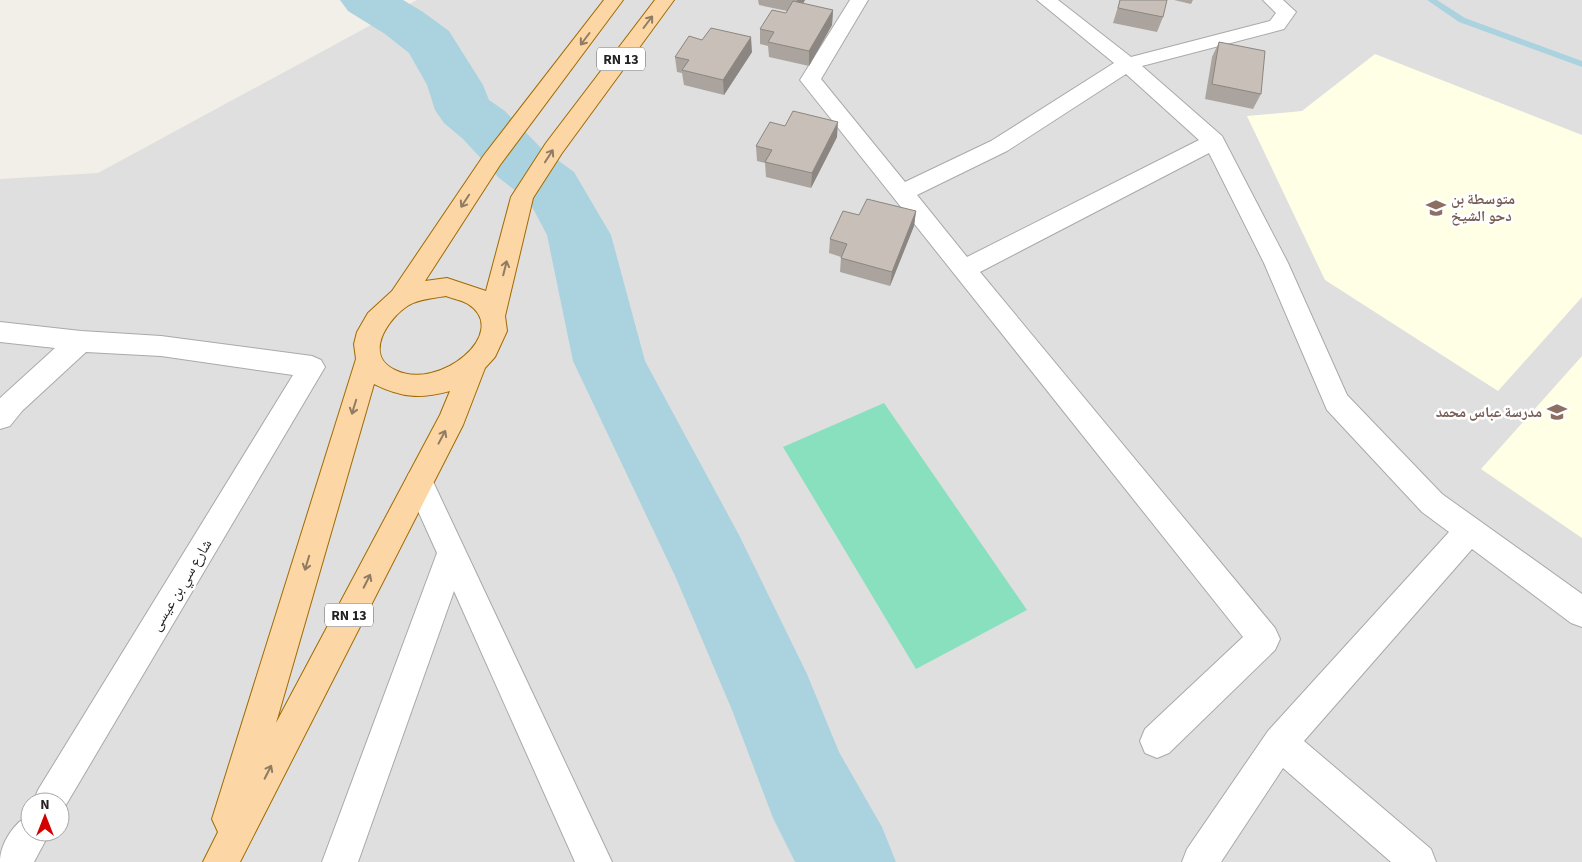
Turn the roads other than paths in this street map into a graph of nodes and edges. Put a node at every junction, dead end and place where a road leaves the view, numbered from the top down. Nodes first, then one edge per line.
1 (614, 0) edge
2 (665, 0) edge
3 (859, 0) edge
4 (1046, 0) edge
5 (1272, 0) edge
6 (1127, 64) junction
7 (1214, 141) junction
8 (902, 192) junction
9 (964, 269) junction
10 (400, 298) junction
11 (493, 315) junction
12 (0, 332) edge
13 (81, 341) junction
14 (368, 361) junction
15 (473, 366) junction
16 (0, 418) edge
17 (418, 482) junction
18 (1469, 531) junction
19 (452, 553) junction
20 (1582, 612) edge
21 (1158, 741) dead end
22 (1280, 742) junction
23 (56, 792) edge
24 (26, 842) edge
25 (14, 862) edge
26 (217, 862) edge
27 (221, 862) edge
28 (340, 862) edge
29 (594, 862) edge
30 (1200, 862) edge
31 (1418, 862) edge

1 -> 10 main road, RN 13
11 -> 2 main road, RN 13
3 - 8 street
4 - 6 street
5 - 6 street
6 - 7 street
6 - 8 street
7 - 9 street
7 - 18 street
8 - 9 street
9 - 21 street
10 - 11 main road
10 - 14 main road
11 - 15 main road
12 - 13 street
13 - 16 street
13 - 23 street, شارع سي بن عيسى
14 - 15 main road
14 -> 26 main road
17 -> 15 main road, RN 13
17 - 19 street
27 -> 17 main road, RN 13
18 - 20 street
18 - 22 street
19 - 28 street
19 - 29 street
22 - 30 street
22 - 31 street
24 - 25 street

